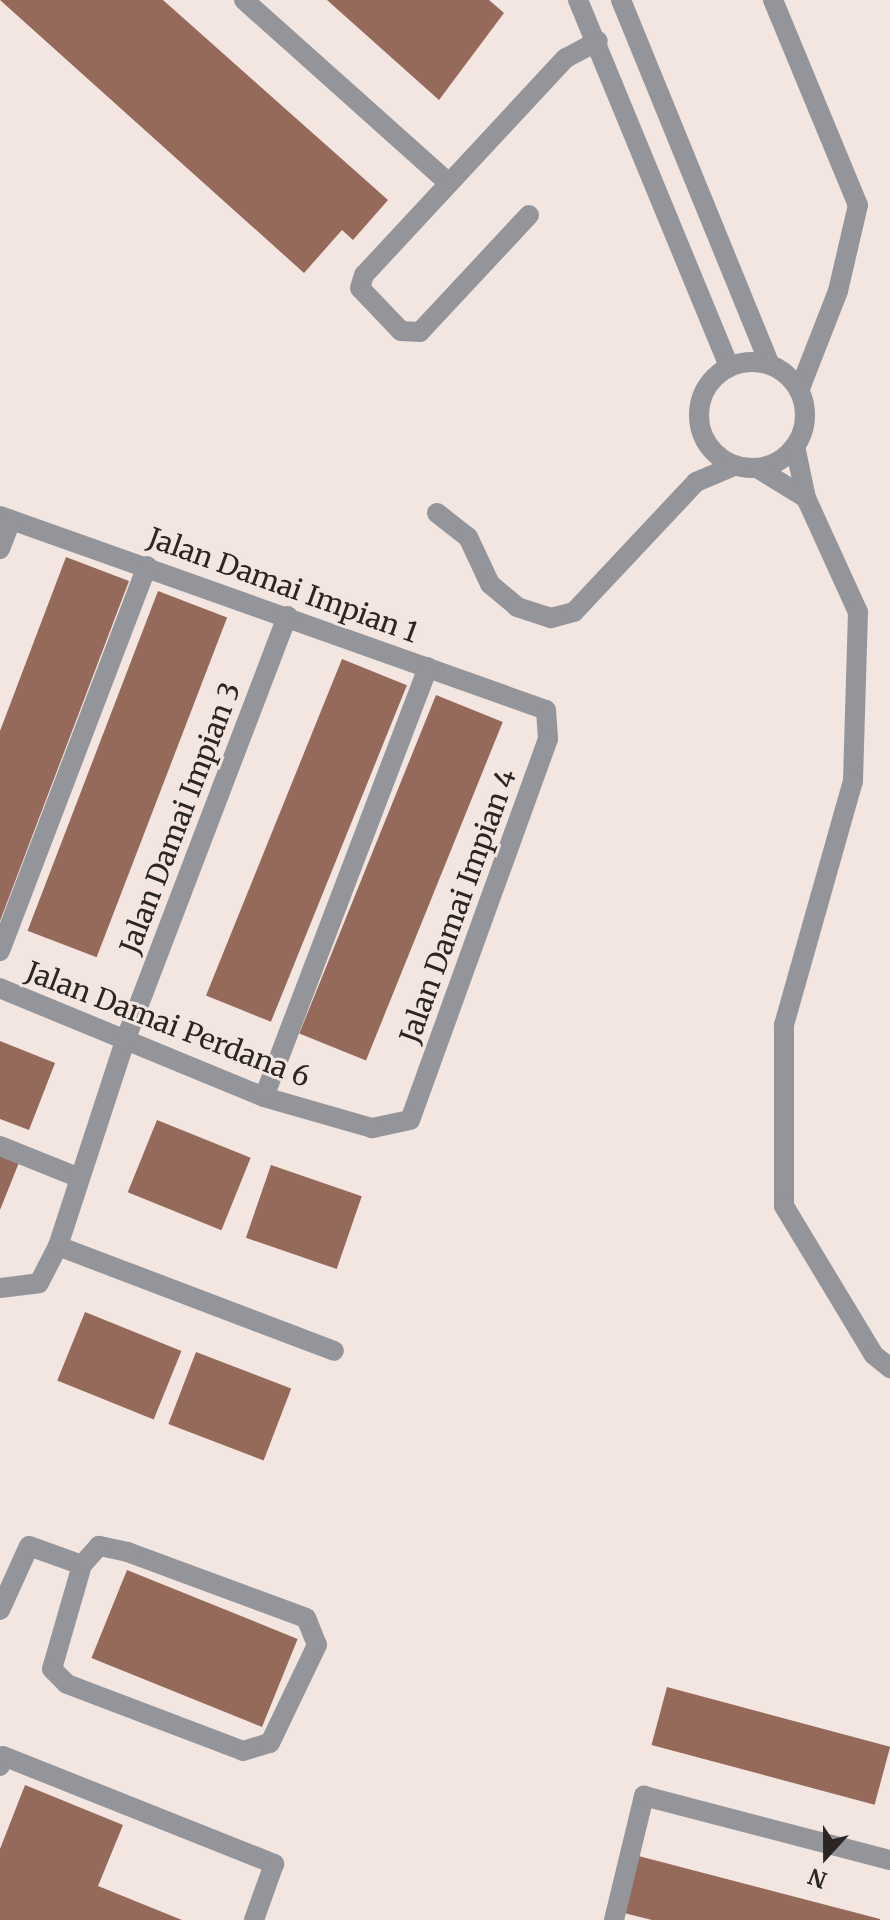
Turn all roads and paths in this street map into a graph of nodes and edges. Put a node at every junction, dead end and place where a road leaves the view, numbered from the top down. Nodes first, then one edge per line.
1 (244, 0) edge
2 (578, 0) edge
3 (621, 0) edge
4 (773, 0) edge
5 (598, 41) junction
6 (449, 183) junction
7 (529, 215) dead end
8 (815, 346) junction
9 (729, 367) junction
10 (776, 368) junction
11 (799, 391) junction
12 (704, 439) junction
13 (795, 446) junction
14 (736, 465) junction
15 (757, 468) junction
16 (696, 482) junction
17 (806, 498) junction
18 (437, 513) dead end
19 (5, 518) edge
20 (0, 549) edge
21 (147, 566) junction
22 (287, 616) junction
23 (428, 667) junction
24 (546, 710) joint
25 (0, 951) edge
26 (0, 988) edge
27 (125, 1041) junction
28 (264, 1097) junction
29 (410, 1120) joint
30 (0, 1146) edge
31 (80, 1178) junction
32 (58, 1246) junction
33 (0, 1288) edge
34 (334, 1351) dead end
35 (890, 1368) edge
36 (82, 1565) junction
37 (0, 1610) edge
38 (0, 1766) edge
39 (890, 1860) edge
40 (254, 1920) edge
41 (614, 1920) edge

1 - 6 street
2 - 5 street
3 - 10 street
4 - 8 street
5 - 6 street
5 - 9 street
6 - 7 street
8 - 10 street
8 - 11 street
9 - 10 street
9 - 12 street
10 - 11 street
11 - 13 street
12 - 14 street
12 - 16 street
13 - 15 street
13 - 17 street
14 - 15 street
14 - 16 street
15 - 17 street
16 - 18 street
17 - 35 street
19 - 20 street
19 - 21 street, Jalan Damai Impian 1
21 - 22 street, Jalan Damai Impian 1
21 - 25 street
22 - 23 street, Jalan Damai Impian 1
22 - 27 street, Jalan Damai Impian 3
23 - 24 street, Jalan Damai Impian 1
23 - 28 street
24 - 29 street, Jalan Damai Impian 4
26 - 27 street, Jalan Damai Perdana 6
27 - 28 street, Jalan Damai Perdana 6
27 - 31 street, Jalan Damai Impian 3
28 - 29 street, Jalan Damai Perdana 6
30 - 31 street
31 - 32 street, Jalan Damai Impian 3
32 - 33 street, Jalan Damai Impian 3
32 - 34 street
36 - 36 street
36 - 37 street
38 - 40 street
39 - 41 street

